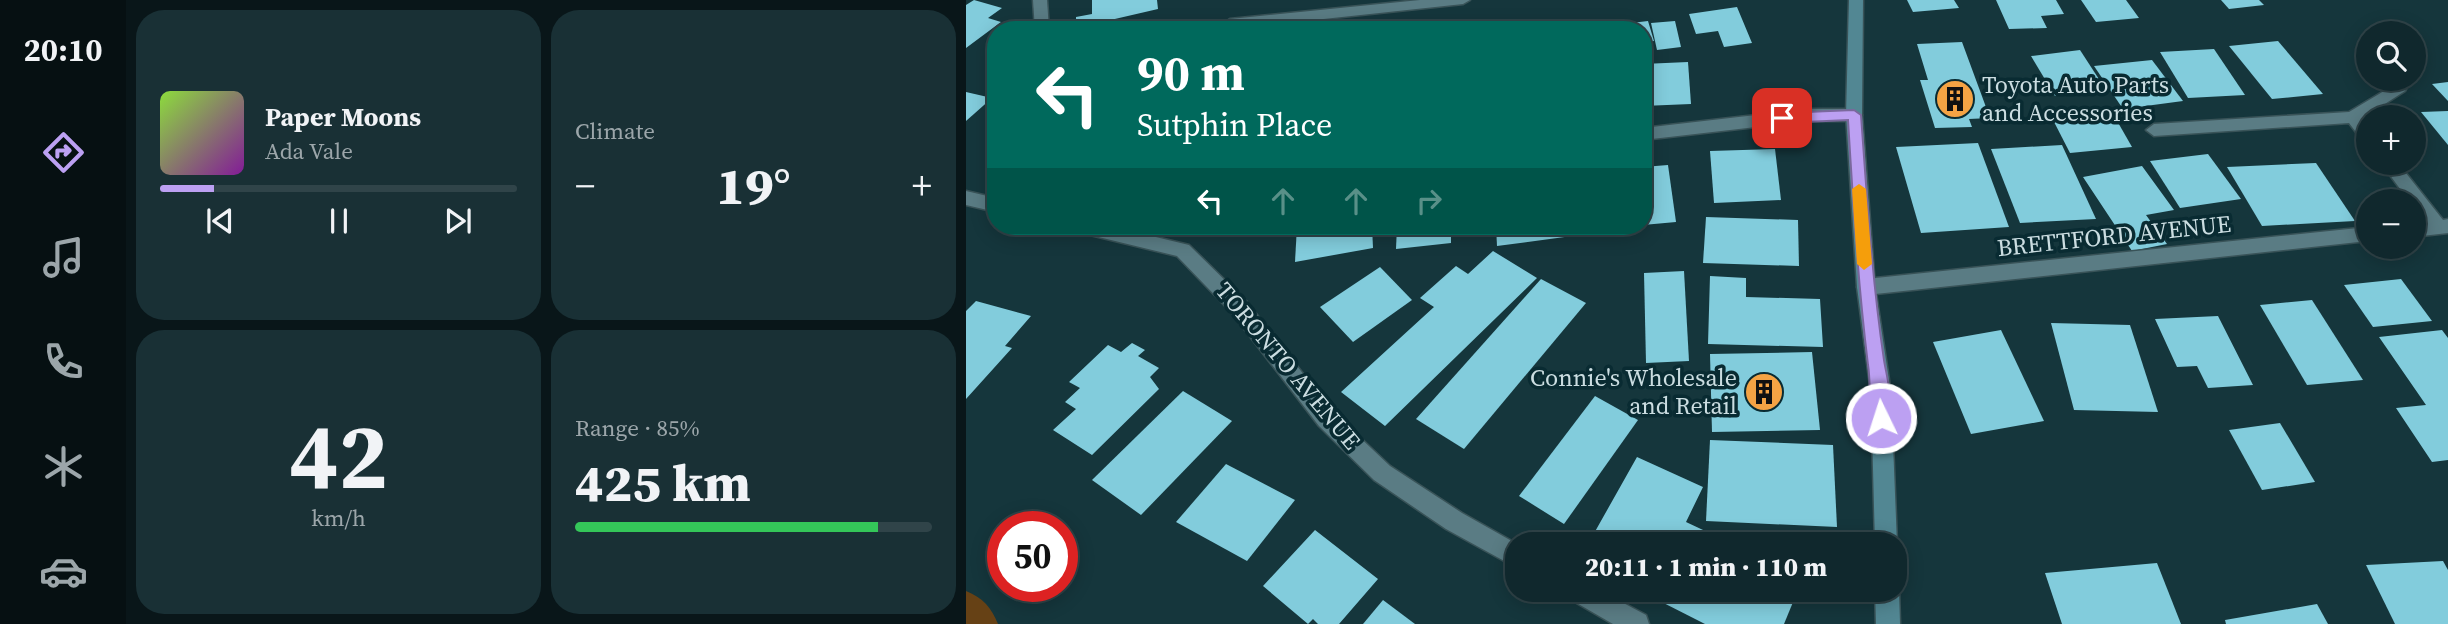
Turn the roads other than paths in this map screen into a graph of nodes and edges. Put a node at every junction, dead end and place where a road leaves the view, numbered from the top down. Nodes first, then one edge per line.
1 (1040, 0) edge
2 (1463, 0) edge
3 (1856, 0) edge
4 (1041, 21) edge
5 (1259, 21) edge
6 (2393, 91) edge
7 (1854, 115) junction
8 (2353, 117) junction
9 (2356, 121) edge
10 (2154, 130) dead end
11 (1652, 133) edge
12 (2399, 175) edge
13 (966, 198) edge
14 (987, 203) edge
15 (2444, 226) edge
16 (2426, 228) edge
17 (1120, 235) edge
18 (2356, 235) edge
19 (1866, 287) junction
20 (1886, 532) edge
21 (1505, 550) edge
22 (1598, 602) edge
23 (1887, 602) edge
24 (1637, 624) edge
25 (1888, 624) edge

1 - 4 street
2 - 5 street
3 - 7 main road
6 - 8 street
7 - 11 street
7 - 19 main road
8 - 9 street
8 - 10 street
12 - 15 street
13 - 14 street
15 - 16 street
17 - 21 street, TORONTO AVENUE
18 - 19 street, BRETTFORD AVENUE
19 - 20 main road
22 - 24 street
23 - 25 main road

